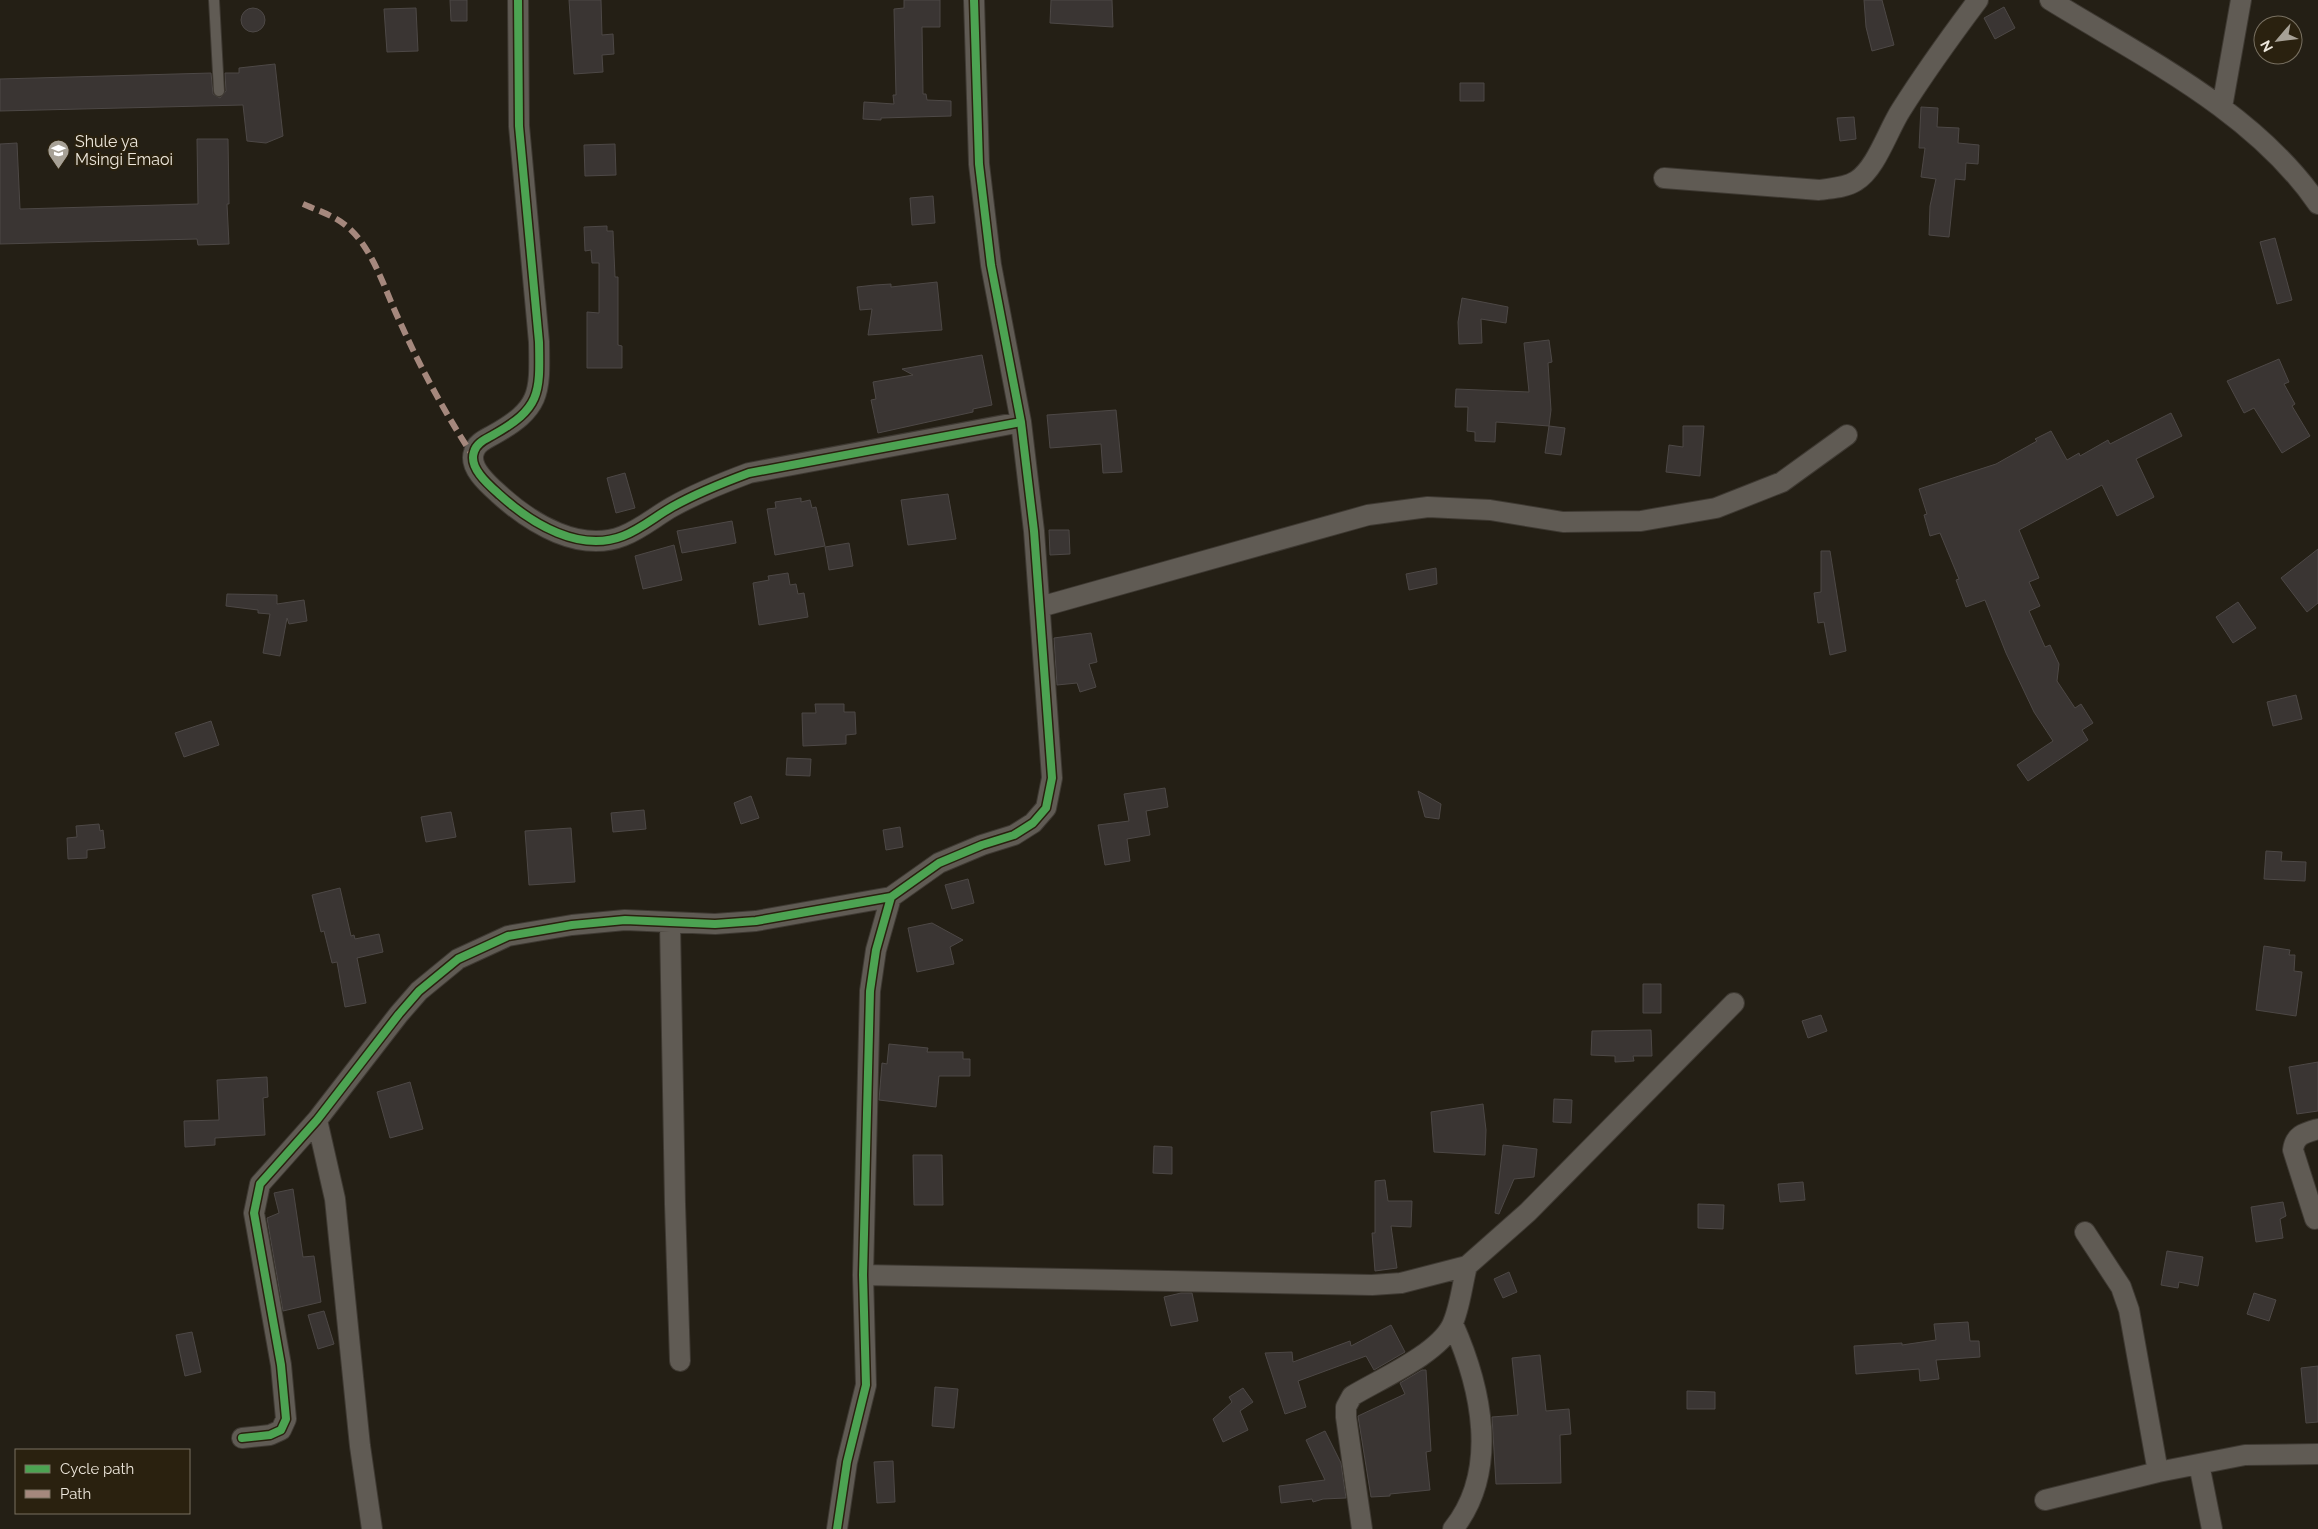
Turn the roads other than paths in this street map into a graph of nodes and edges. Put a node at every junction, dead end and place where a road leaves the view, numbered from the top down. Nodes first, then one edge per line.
1 (214, 0) edge
2 (518, 0) edge
3 (974, 0) edge
4 (1978, 0) edge
5 (2050, 0) edge
6 (2240, 0) edge
7 (219, 91) dead end
8 (2222, 107) junction
9 (1664, 178) dead end
10 (2318, 204) edge
11 (1021, 422) junction
12 (1847, 435) dead end
13 (1040, 607) junction
14 (891, 897) junction
15 (670, 923) junction
16 (1734, 1003) dead end
17 (317, 1120) junction
18 (2318, 1129) edge
19 (2315, 1219) dead end
20 (2086, 1232) dead end
21 (1466, 1266) junction
22 (863, 1275) junction
23 (1452, 1324) junction
24 (680, 1361) dead end
25 (242, 1438) dead end
26 (2318, 1454) edge
27 (2199, 1464) junction
28 (2158, 1472) junction
29 (2045, 1500) dead end
30 (372, 1529) edge
31 (837, 1529) edge
32 (1362, 1529) edge
33 (1453, 1529) edge
34 (2212, 1529) edge

1 - 7 lane
2 - 11 street
3 - 11 street
4 - 9 street
5 - 8 street
6 - 8 street
8 - 10 street
11 - 13 street
12 - 13 street
13 - 14 street
14 - 15 street
14 - 22 street
15 - 17 street
15 - 24 street
16 - 21 street
17 - 25 street
17 - 30 street
18 - 19 street
20 - 28 street
21 - 22 street
21 - 23 street
22 - 31 street
23 - 32 street
23 - 33 street
26 - 27 street
27 - 28 street
27 - 34 street
28 - 29 street

